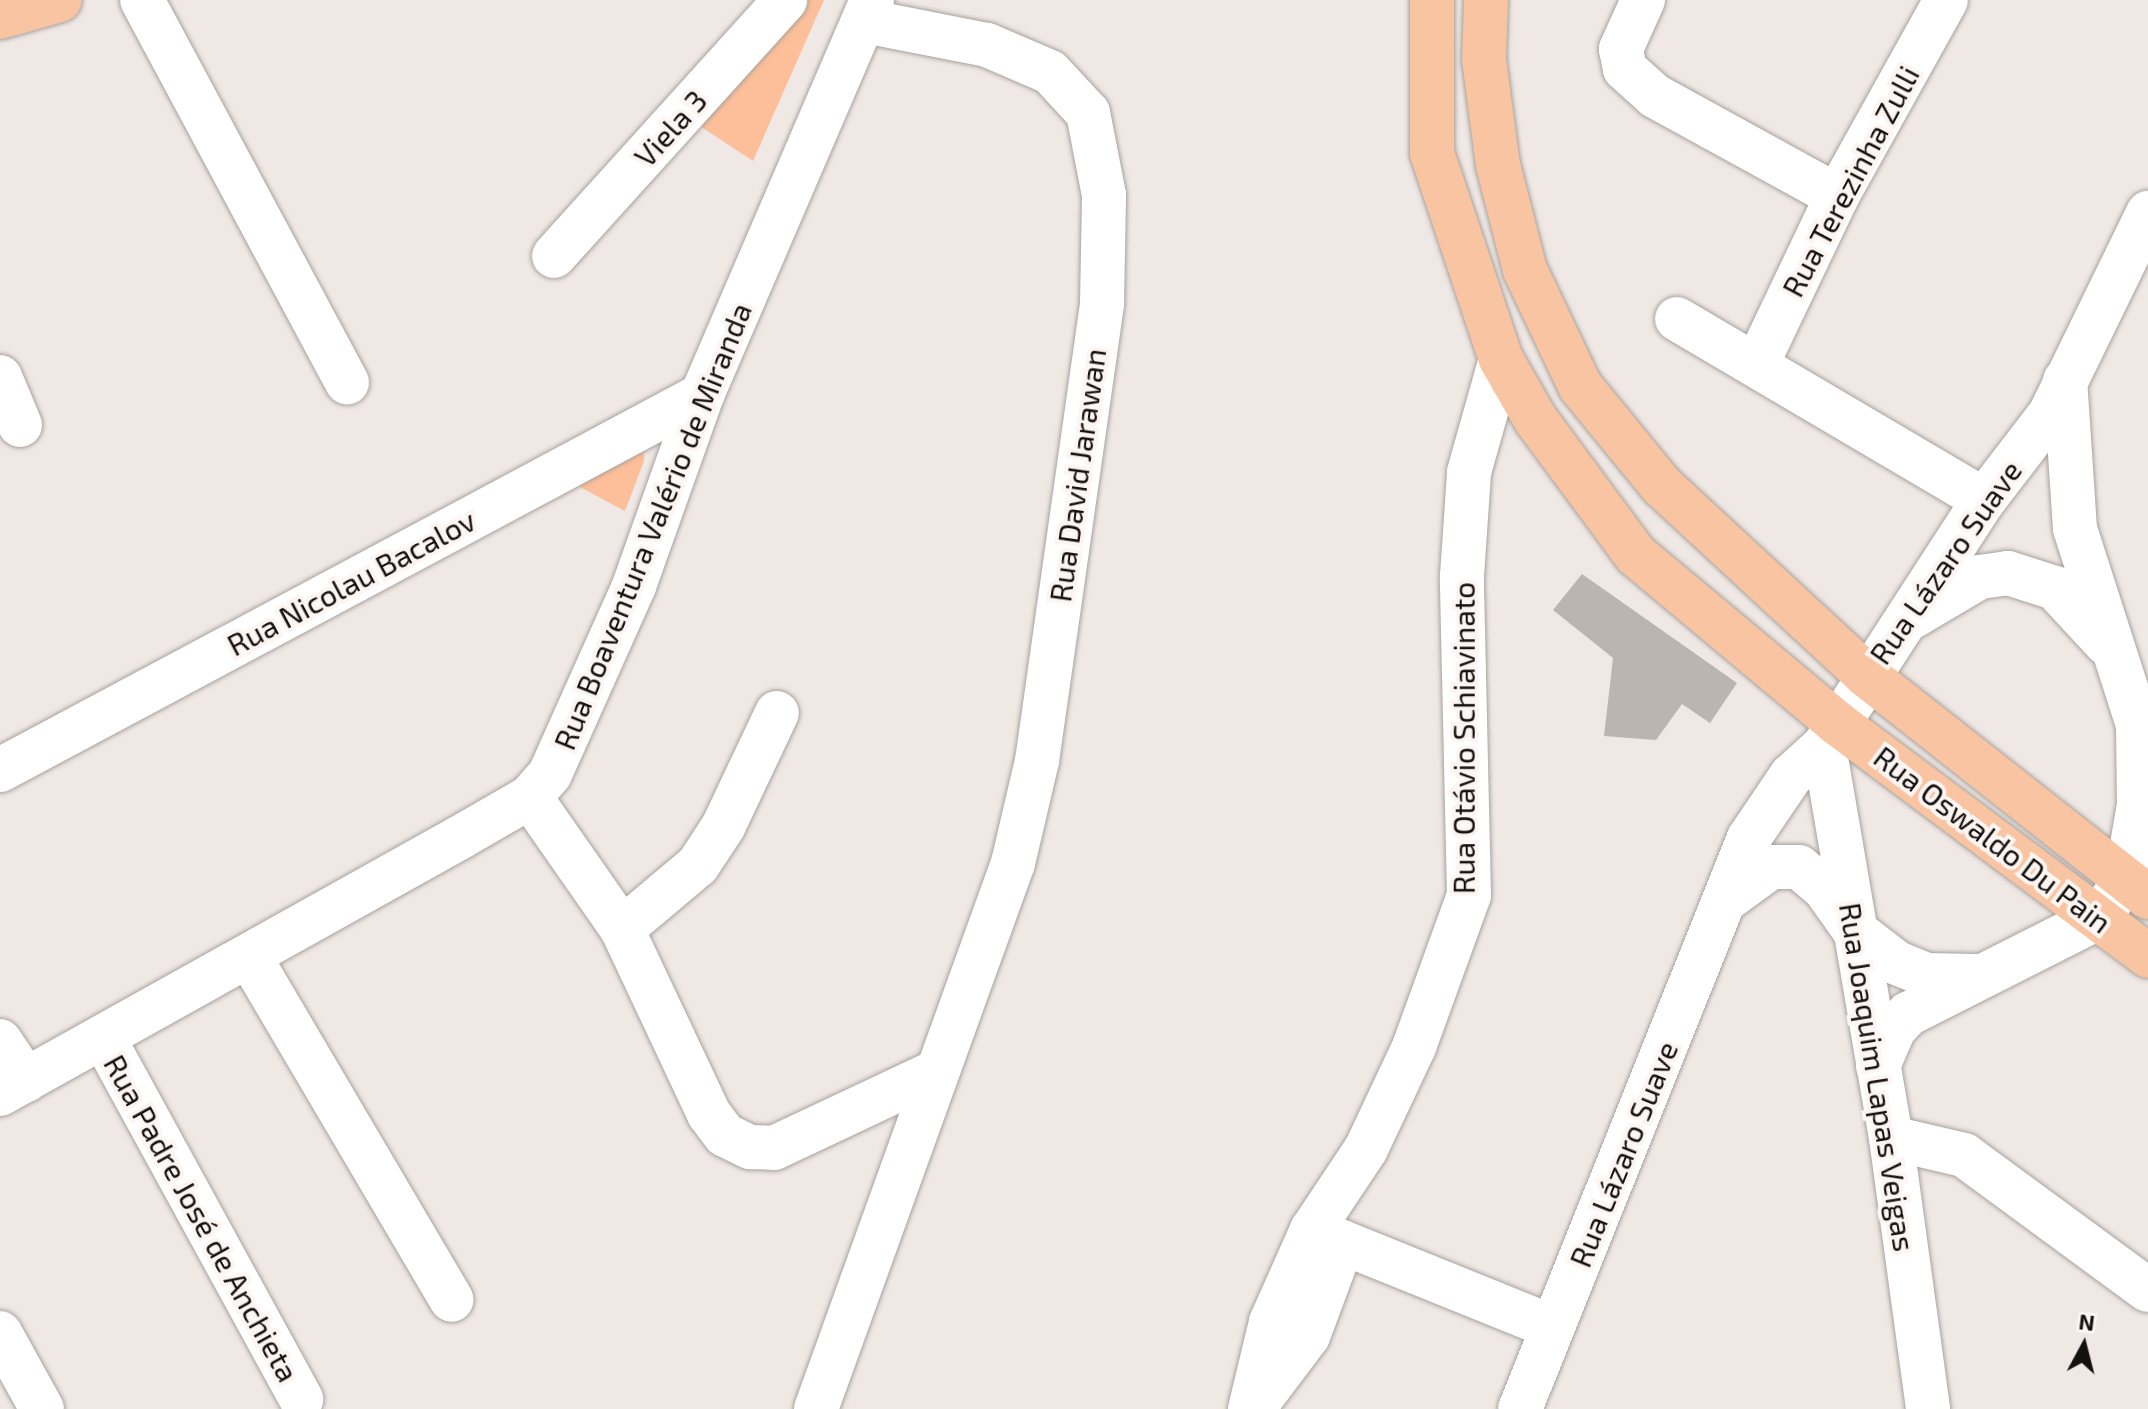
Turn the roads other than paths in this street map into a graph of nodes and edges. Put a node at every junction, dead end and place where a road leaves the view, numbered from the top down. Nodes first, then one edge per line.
1 (60, 0) edge
2 (142, 0) edge
3 (785, 0) edge
4 (1432, 0) edge
5 (1486, 0) edge
6 (1946, 0) edge
7 (869, 10) edge
8 (1637, 10) edge
9 (0, 17) edge
10 (1837, 196) junction
11 (2148, 213) edge
12 (554, 256) dead end
13 (1677, 319) dead end
14 (1501, 359) junction
15 (1757, 364) junction
16 (2065, 376) junction
17 (0, 377) edge
18 (347, 382) dead end
19 (702, 395) junction
20 (20, 425) dead end
21 (1984, 500) junction
22 (1899, 627) junction
23 (2116, 653) junction
24 (1866, 675) junction
25 (777, 713) dead end
26 (1831, 734) junction
27 (0, 770) edge
28 (530, 797) junction
29 (2137, 889) edge
30 (1727, 899) junction
31 (2098, 918) junction
32 (622, 929) junction
33 (1854, 930) junction
34 (249, 956) junction
35 (2148, 956) edge
36 (1976, 976) junction
37 (103, 1037) junction
38 (0, 1041) edge
39 (1878, 1066) junction
40 (938, 1071) junction
41 (13, 1087) edge
42 (1891, 1138) junction
43 (1327, 1236) junction
44 (2148, 1290) edge
45 (452, 1300) dead end
46 (1552, 1327) junction
47 (0, 1333) edge
48 (301, 1399) dead end
49 (42, 1409) edge
50 (816, 1409) edge
51 (1251, 1409) edge
52 (1520, 1409) edge
53 (1928, 1409) edge

1 - 9 main road
2 - 18 street
3 - 12 street, Viela 3
4 - 14 main road, Rua Oswaldo Du Pain
5 - 24 main road, Rua Oswaldo Du Pain
6 - 10 street, Rua Terezinha Zulli
7 - 19 street, Rua Boaventura Valério de Miranda
7 - 40 street, Rua David Jarawan
8 - 10 street
10 - 15 street, Rua Terezinha Zulli
11 - 16 street, Rua Lázaro Suave
13 - 15 street
14 - 26 main road, Rua Oswaldo Du Pain
14 - 43 street, Rua Otávio Schiavinato
15 - 21 street
16 - 21 street, Rua Lázaro Suave
16 - 23 street
17 - 20 street
19 - 27 street, Rua Nicolau Bacalov
19 - 28 street, Rua Boaventura Valério de Miranda
21 - 22 street, Rua Lázaro Suave
22 - 23 street
22 - 24 street, Rua Lázaro Suave
23 - 29 street
24 - 26 street, Rua Lázaro Suave
24 - 29 main road, Rua Oswaldo Du Pain
25 - 32 street
26 - 30 street, Rua Lázaro Suave
26 - 31 main road, Rua Oswaldo Du Pain
26 - 33 street, Rua Joaquim Lapas Veigas
28 - 32 street
28 - 34 street, Rua Boaventura Valério de Miranda
29 - 31 street
30 - 33 street
30 - 46 street, Rua Lázaro Suave
31 - 35 main road, Rua Oswaldo Du Pain
31 - 36 street
32 - 40 street
33 - 36 street
33 - 39 street, Rua Joaquim Lapas Veigas
34 - 37 street, Rua Boaventura Valério de Miranda
34 - 45 street
36 - 39 street
37 - 41 street, Rua Boaventura Valério de Miranda
37 - 48 street, Rua Padre José de Anchieta
38 - 41 street
39 - 42 street, Rua Joaquim Lapas Veigas
40 - 50 street, Rua David Jarawan
42 - 44 street
42 - 53 street, Rua Joaquim Lapas Veigas
43 - 46 street
43 - 51 street, Rua Otávio Schiavinato
46 - 52 street, Rua Lázaro Suave
47 - 49 street

